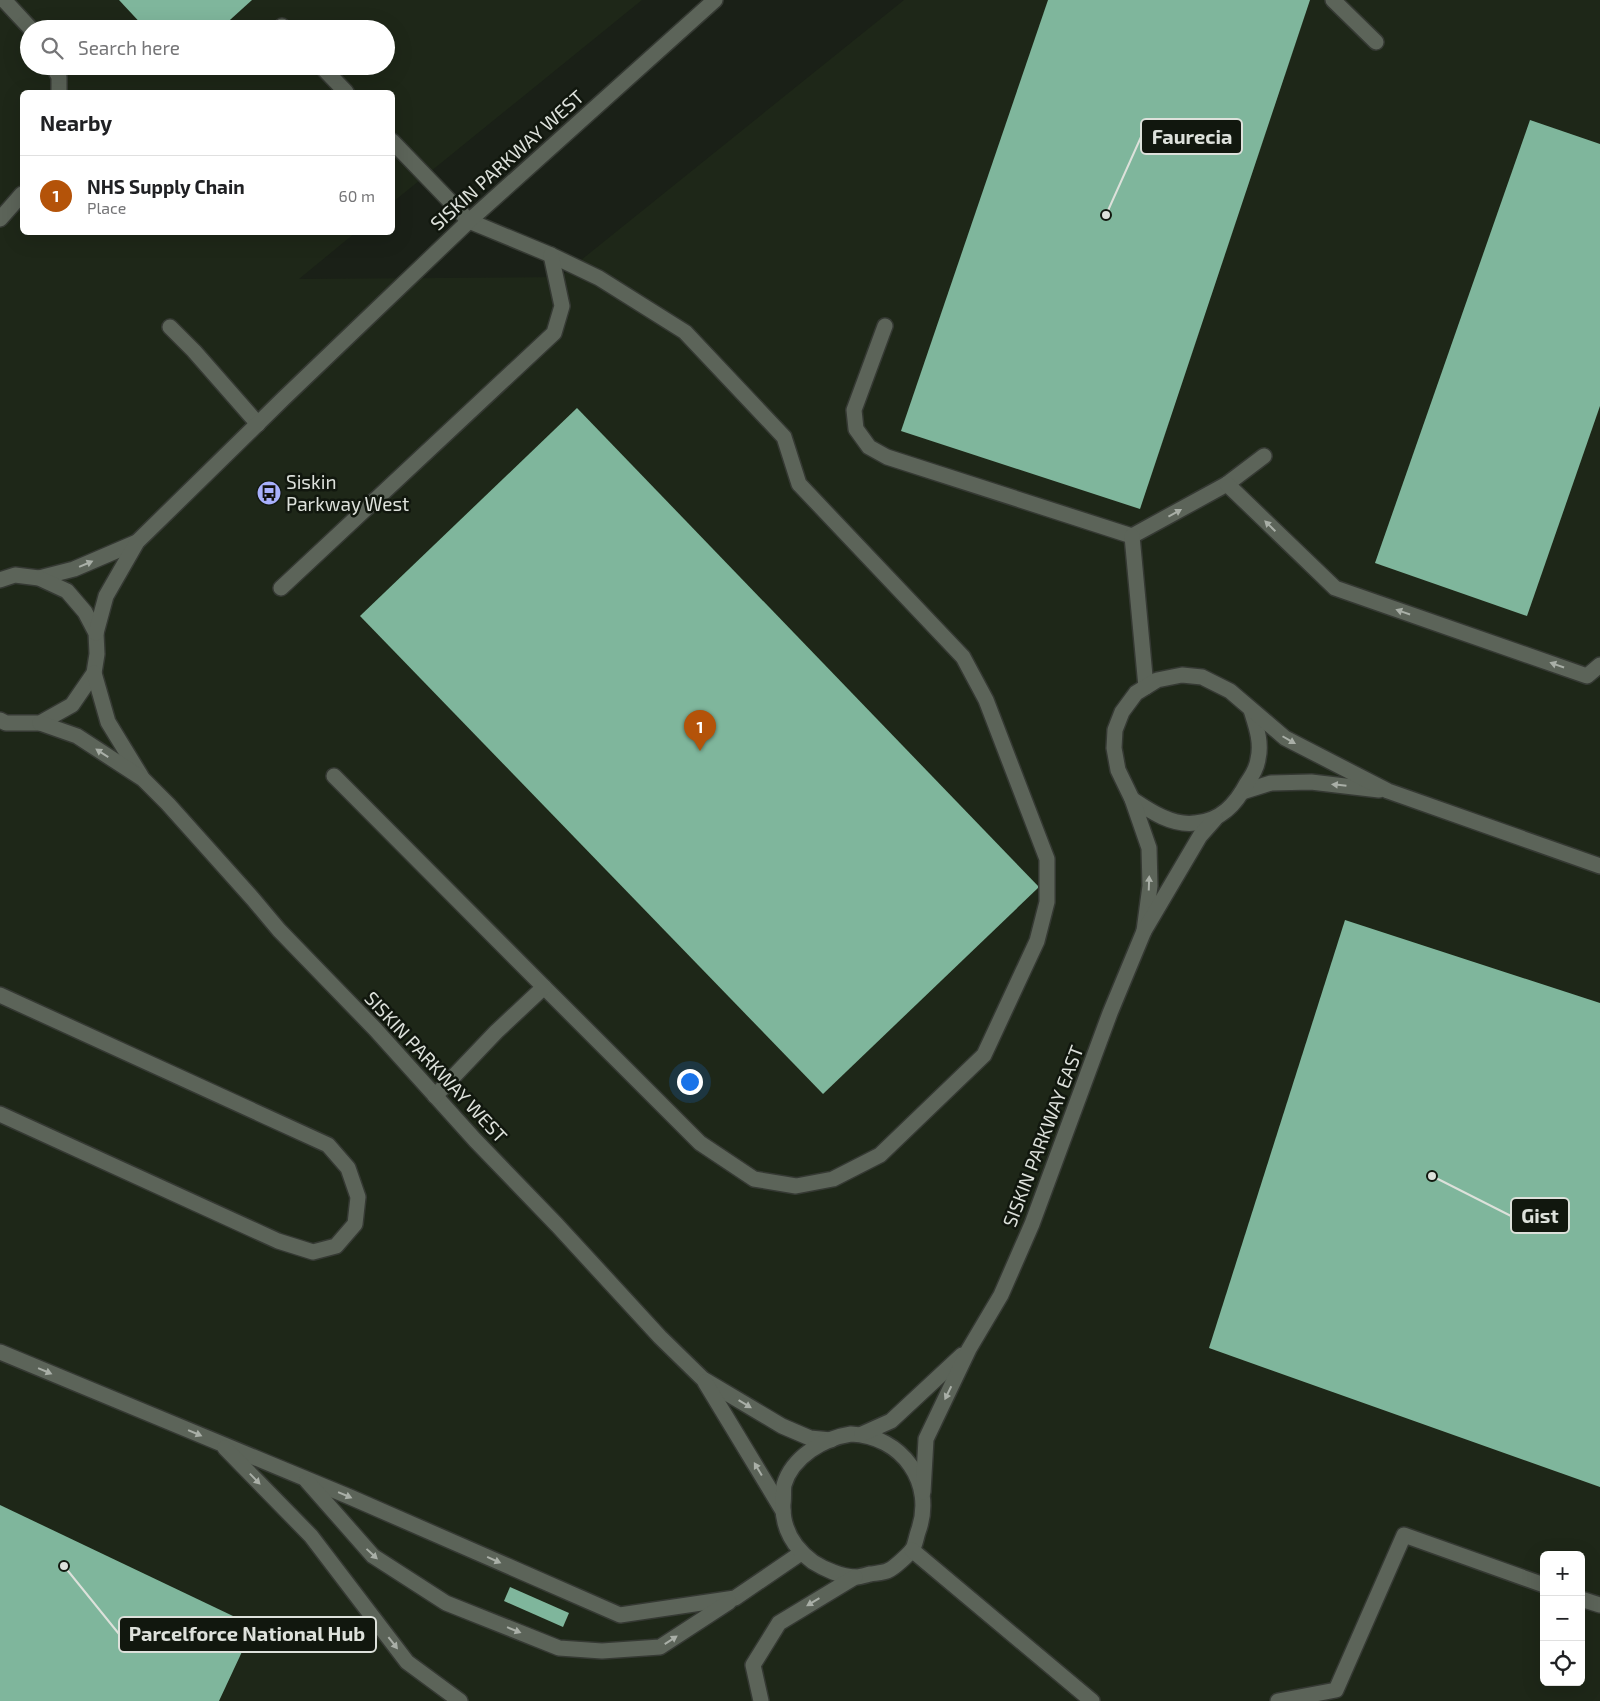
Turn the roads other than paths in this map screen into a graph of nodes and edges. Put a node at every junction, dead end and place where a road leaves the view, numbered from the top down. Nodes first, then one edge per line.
1 (4, 0) edge
2 (714, 0) edge
3 (1333, 0) edge
4 (23, 20) edge
5 (1376, 42) dead end
6 (58, 75) edge
7 (330, 75) edge
8 (59, 90) edge
9 (344, 90) edge
10 (395, 144) edge
11 (20, 196) edge
12 (0, 219) edge
13 (470, 221) junction
14 (550, 255) junction
15 (885, 326) dead end
16 (170, 327) dead end
17 (258, 424) junction
18 (1264, 456) dead end
19 (1227, 484) junction
20 (1132, 536) junction
21 (137, 542) junction
22 (39, 578) junction
23 (0, 580) edge
24 (281, 588) dead end
25 (96, 633) junction
26 (1600, 665) edge
27 (94, 673) junction
28 (1146, 686) junction
29 (1250, 710) junction
30 (2, 723) edge
31 (40, 723) junction
32 (334, 776) dead end
33 (143, 779) junction
34 (1388, 791) junction
35 (1242, 792) junction
36 (1132, 799) junction
37 (1215, 819) junction
38 (1600, 866) edge
39 (1144, 931) junction
40 (544, 987) junction
41 (0, 995) edge
42 (435, 1096) junction
43 (0, 1114) edge
44 (969, 1349) junction
45 (0, 1352) edge
46 (703, 1379) junction
47 (862, 1434) junction
48 (832, 1440) junction
49 (221, 1444) junction
50 (304, 1478) junction
51 (923, 1492) junction
52 (783, 1511) junction
53 (912, 1550) junction
54 (801, 1553) junction
55 (855, 1577) junction
56 (1540, 1584) edge
57 (735, 1598) junction
58 (1585, 1600) edge
59 (1600, 1605) edge
60 (460, 1701) edge
61 (761, 1701) edge
62 (1092, 1701) edge
63 (1278, 1701) edge

1 - 4 street
2 - 13 street, SISKIN PARKWAY WEST
3 - 5 street
6 - 8 street
7 - 9 street
10 - 13 street
11 - 12 street
13 - 14 street
13 - 17 street, SISKIN PARKWAY WEST
14 - 24 street
14 - 40 street
15 - 20 street
16 - 17 street
17 - 21 street, SISKIN PARKWAY WEST
18 - 19 street
20 -> 19 street
26 -> 19 street
20 - 28 street
22 -> 21 street, SISKIN PARKWAY WEST
21 - 25 street, SISKIN PARKWAY WEST
22 - 23 street
22 - 25 street
25 - 27 street
27 - 31 street
27 - 33 street, SISKIN PARKWAY WEST
28 - 29 street
28 - 36 street
29 -> 34 street
29 - 35 street
30 - 31 street
33 -> 31 street, SISKIN PARKWAY WEST
32 - 40 street
33 - 42 street, SISKIN PARKWAY WEST
34 -> 35 street
34 - 38 street
35 - 37 street
36 - 37 street
39 -> 36 street, SISKIN PARKWAY EAST
37 - 39 street, SISKIN PARKWAY EAST
39 - 44 street, SISKIN PARKWAY EAST
40 - 42 street
41 - 43 street
42 - 46 street, SISKIN PARKWAY WEST
44 - 47 street, SISKIN PARKWAY EAST
44 -> 51 street, SISKIN PARKWAY EAST
45 -> 49 street
46 -> 48 street, SISKIN PARKWAY WEST
52 -> 46 street, SISKIN PARKWAY WEST
47 - 48 street
47 - 51 street
48 - 52 street
49 - 50 street
49 -> 60 street
50 -> 57 street
50 -> 57 street
51 - 53 street
52 - 54 street
53 - 55 street
53 - 62 street
54 - 55 street
54 - 57 street
55 -> 61 street
56 - 63 street
58 - 59 street

